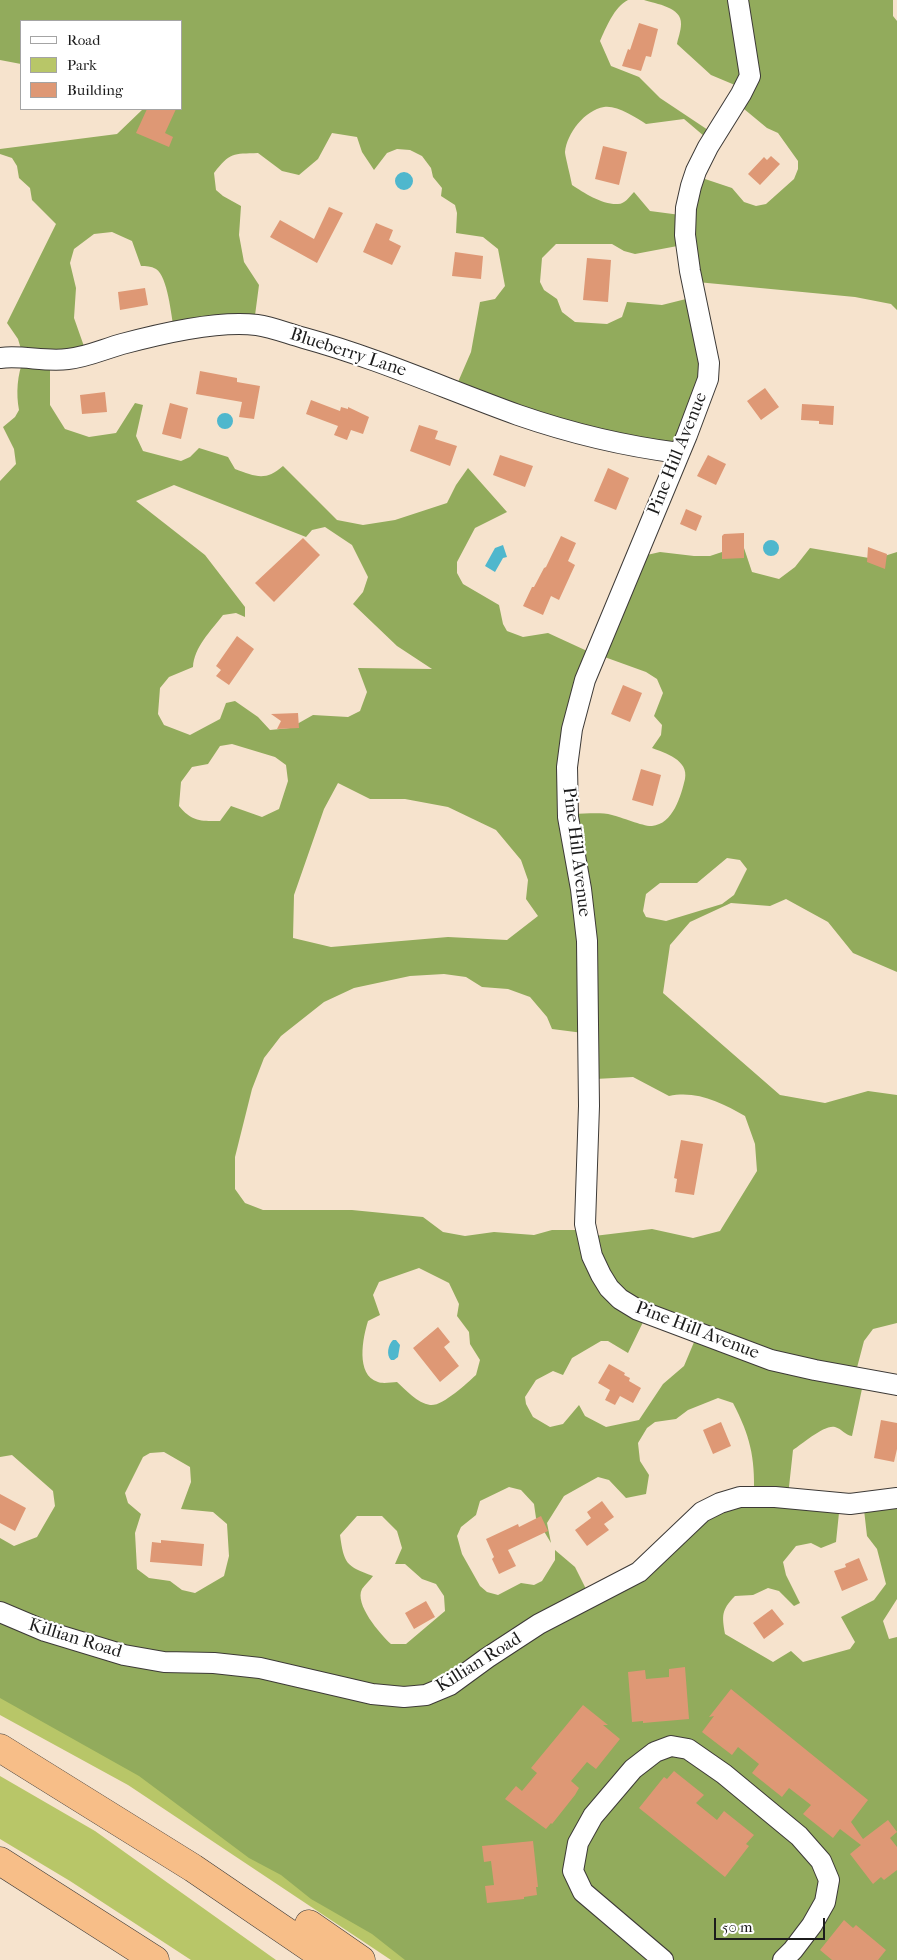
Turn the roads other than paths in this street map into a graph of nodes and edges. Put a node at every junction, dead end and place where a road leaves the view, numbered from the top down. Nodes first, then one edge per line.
1 (738, 0) edge
2 (3, 354) edge
3 (679, 453) junction
4 (897, 1385) edge
5 (897, 1498) edge
6 (0, 1612) edge
7 (0, 1748) edge
8 (100, 1809) junction
9 (0, 1861) edge
10 (155, 1960) edge
11 (328, 1960) edge
12 (361, 1960) edge
13 (663, 1960) edge
14 (783, 1960) edge

1 - 3 street, Pine Hill Avenue
2 - 3 street, Blueberry Lane
3 - 4 street, Pine Hill Avenue
5 - 6 street, Killian Road
7 - 8 highway
8 - 11 highway
8 - 12 highway
9 - 10 highway
13 - 14 street

